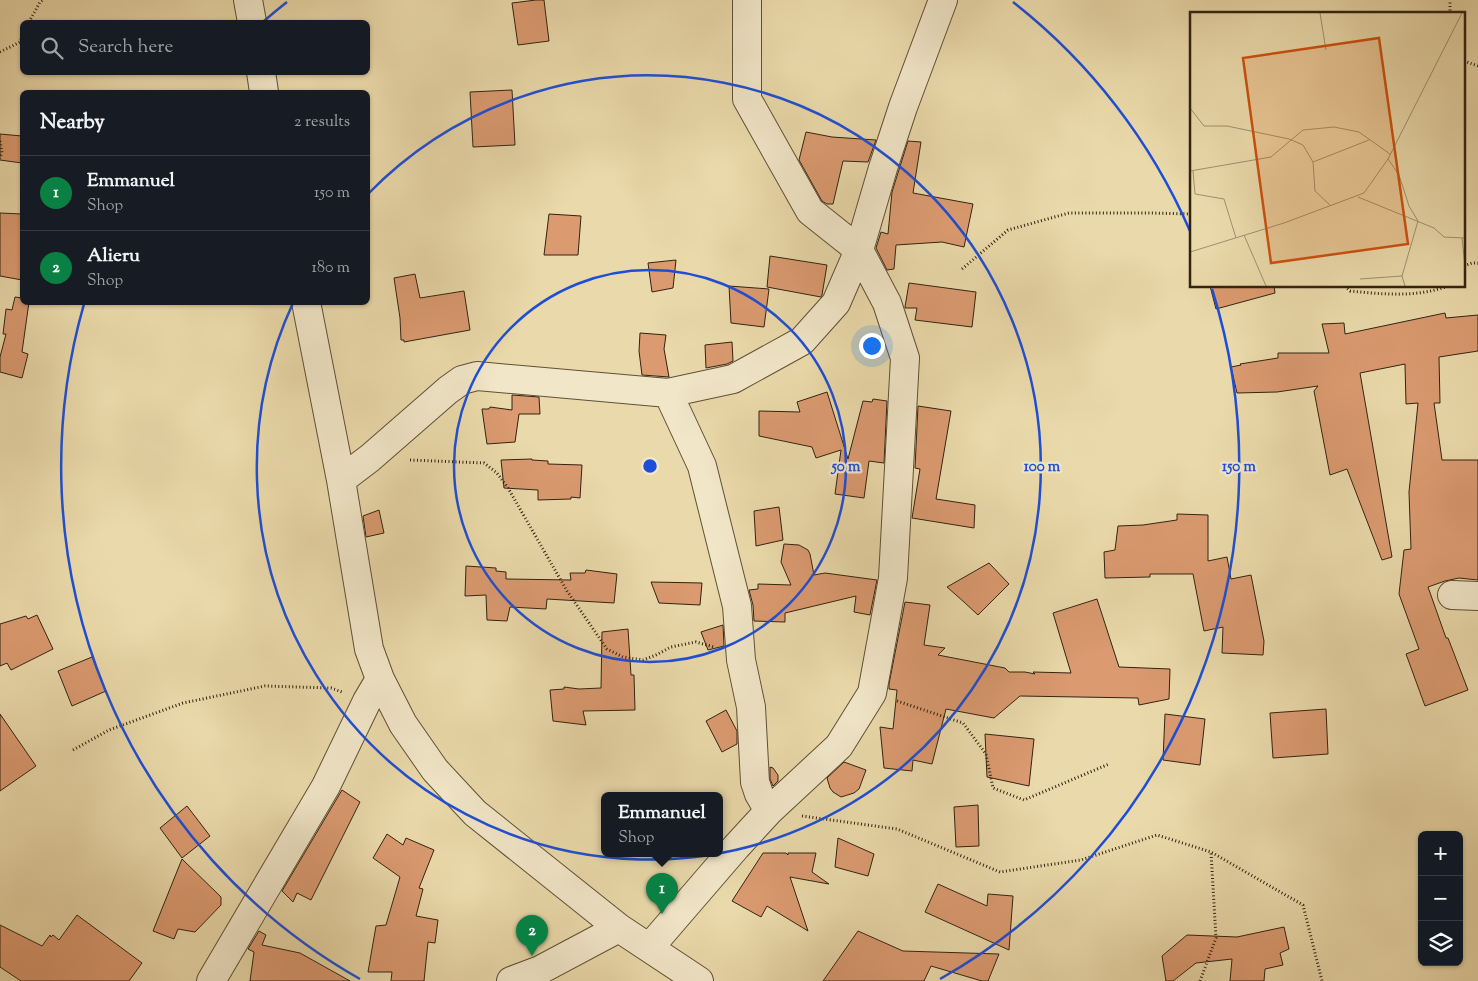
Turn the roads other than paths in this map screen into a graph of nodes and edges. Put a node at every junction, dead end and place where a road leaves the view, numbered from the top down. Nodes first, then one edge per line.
1 (248, 0) edge
2 (747, 0) edge
3 (943, 0) edge
4 (252, 20) edge
5 (261, 75) edge
6 (264, 90) edge
7 (859, 250) junction
8 (307, 305) edge
9 (668, 393) junction
10 (341, 480) junction
11 (374, 690) junction
12 (769, 812) junction
13 (619, 928) junction
14 (649, 948) junction
15 (211, 981) edge
16 (511, 981) edge
17 (699, 981) edge

1 - 4 street
2 - 7 street
3 - 7 street
5 - 6 street
7 - 9 street
7 - 12 street
8 - 10 street
9 - 10 street
9 - 12 street
10 - 11 street
11 - 13 street
11 - 15 street
12 - 14 street
13 - 14 street
13 - 16 street
14 - 17 street

